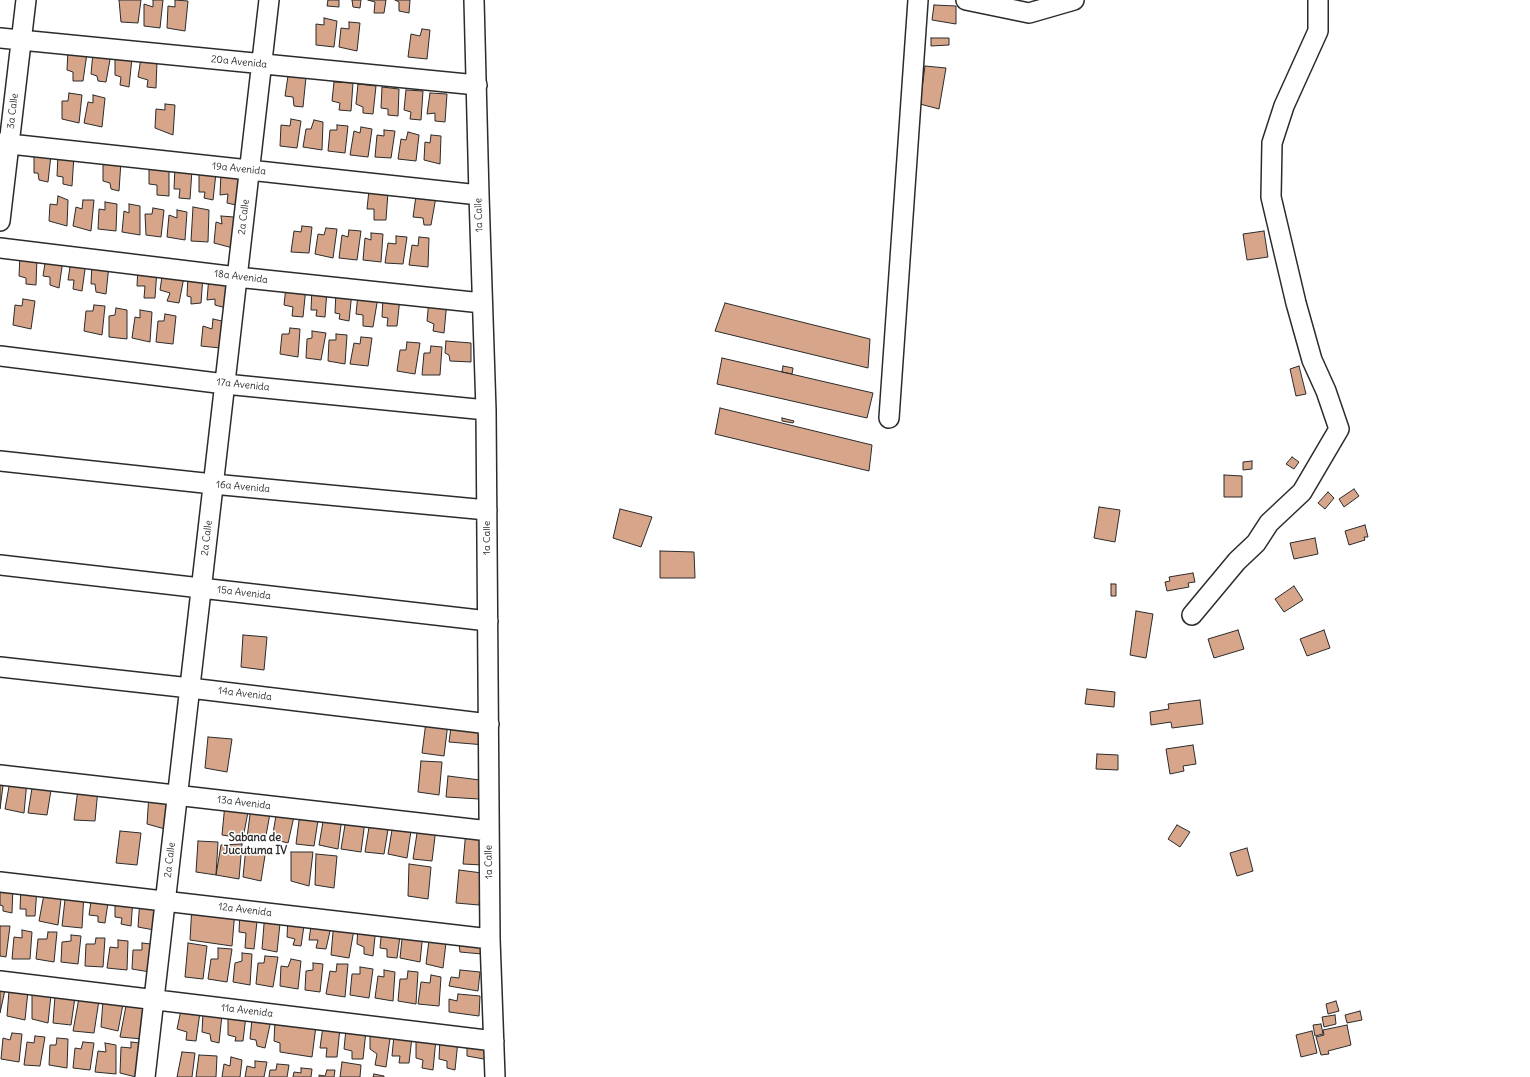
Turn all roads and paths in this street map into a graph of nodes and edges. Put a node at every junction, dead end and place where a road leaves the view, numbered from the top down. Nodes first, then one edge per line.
1 (26, 0) edge
2 (269, 0) edge
3 (474, 0) edge
4 (918, 0) edge
5 (966, 0) edge
6 (1074, 0) edge
7 (1318, 0) edge
8 (0, 38) edge
9 (21, 40) junction
10 (262, 64) junction
11 (477, 86) junction
12 (4, 144) edge
13 (250, 170) junction
14 (479, 195) junction
15 (0, 221) edge
16 (0, 248) edge
17 (237, 277) junction
18 (482, 303) junction
19 (0, 356) edge
20 (225, 384) junction
21 (486, 410) junction
22 (889, 418) dead end
23 (0, 461) edge
24 (213, 484) junction
25 (487, 510) junction
26 (0, 565) edge
27 (201, 588) junction
28 (1192, 615) dead end
29 (488, 620) junction
30 (0, 667) edge
31 (190, 688) junction
32 (489, 724) junction
33 (0, 775) edge
34 (177, 795) junction
35 (489, 831) junction
36 (0, 882) edge
37 (165, 901) junction
38 (490, 939) junction
39 (0, 981) edge
40 (154, 1000) junction
41 (494, 1041) junction
42 (145, 1077) edge
43 (494, 1077) edge

1 - 9 street, 3a Calle
2 - 10 street, 2a Calle
3 - 11 street, 1a Calle
4 - 22 street
5 - 6 street
7 - 28 street
8 - 9 street, 20a Avenida
9 - 10 street, 20a Avenida
9 - 12 street, 3a Calle
10 - 11 street, 20a Avenida
10 - 13 street, 2a Calle
11 - 14 street, 1a Calle
12 - 13 street, 19a Avenida
12 - 15 street, 3a Calle
13 - 14 street, 19a Avenida
13 - 17 street, 2a Calle
14 - 18 street, 1a Calle
16 - 17 street, 18a Avenida
17 - 18 street, 18a Avenida
17 - 20 street, 2a Calle
18 - 21 street, 1a Calle
19 - 20 street, 17a Avenida
20 - 21 street, 17a Avenida
20 - 24 street, 2a Calle
21 - 25 street, 1a Calle
23 - 24 street, 16a Avenida
24 - 25 street, 16a Avenida
24 - 27 street, 2a Calle
25 - 29 street, 1a Calle
26 - 27 street, 15a Avenida
27 - 29 street, 15a Avenida
27 - 31 street, 2a Calle
29 - 32 street, 1a Calle
30 - 31 street, 14a Avenida
31 - 32 street, 14a Avenida
31 - 34 street, 2a Calle
32 - 35 street, 1a Calle
33 - 34 street, 13a Avenida
34 - 35 street, 13a Avenida
34 - 37 street, 2a Calle
35 - 38 street, 1a Calle
36 - 37 street, 12a Avenida
37 - 38 street, 12a Avenida
37 - 40 street, 2a Calle
38 - 41 street, 1a Calle
39 - 40 street, 11a Avenida
40 - 41 street, 11a Avenida
40 - 42 street, 2a Calle
41 - 43 street, 1a Calle

